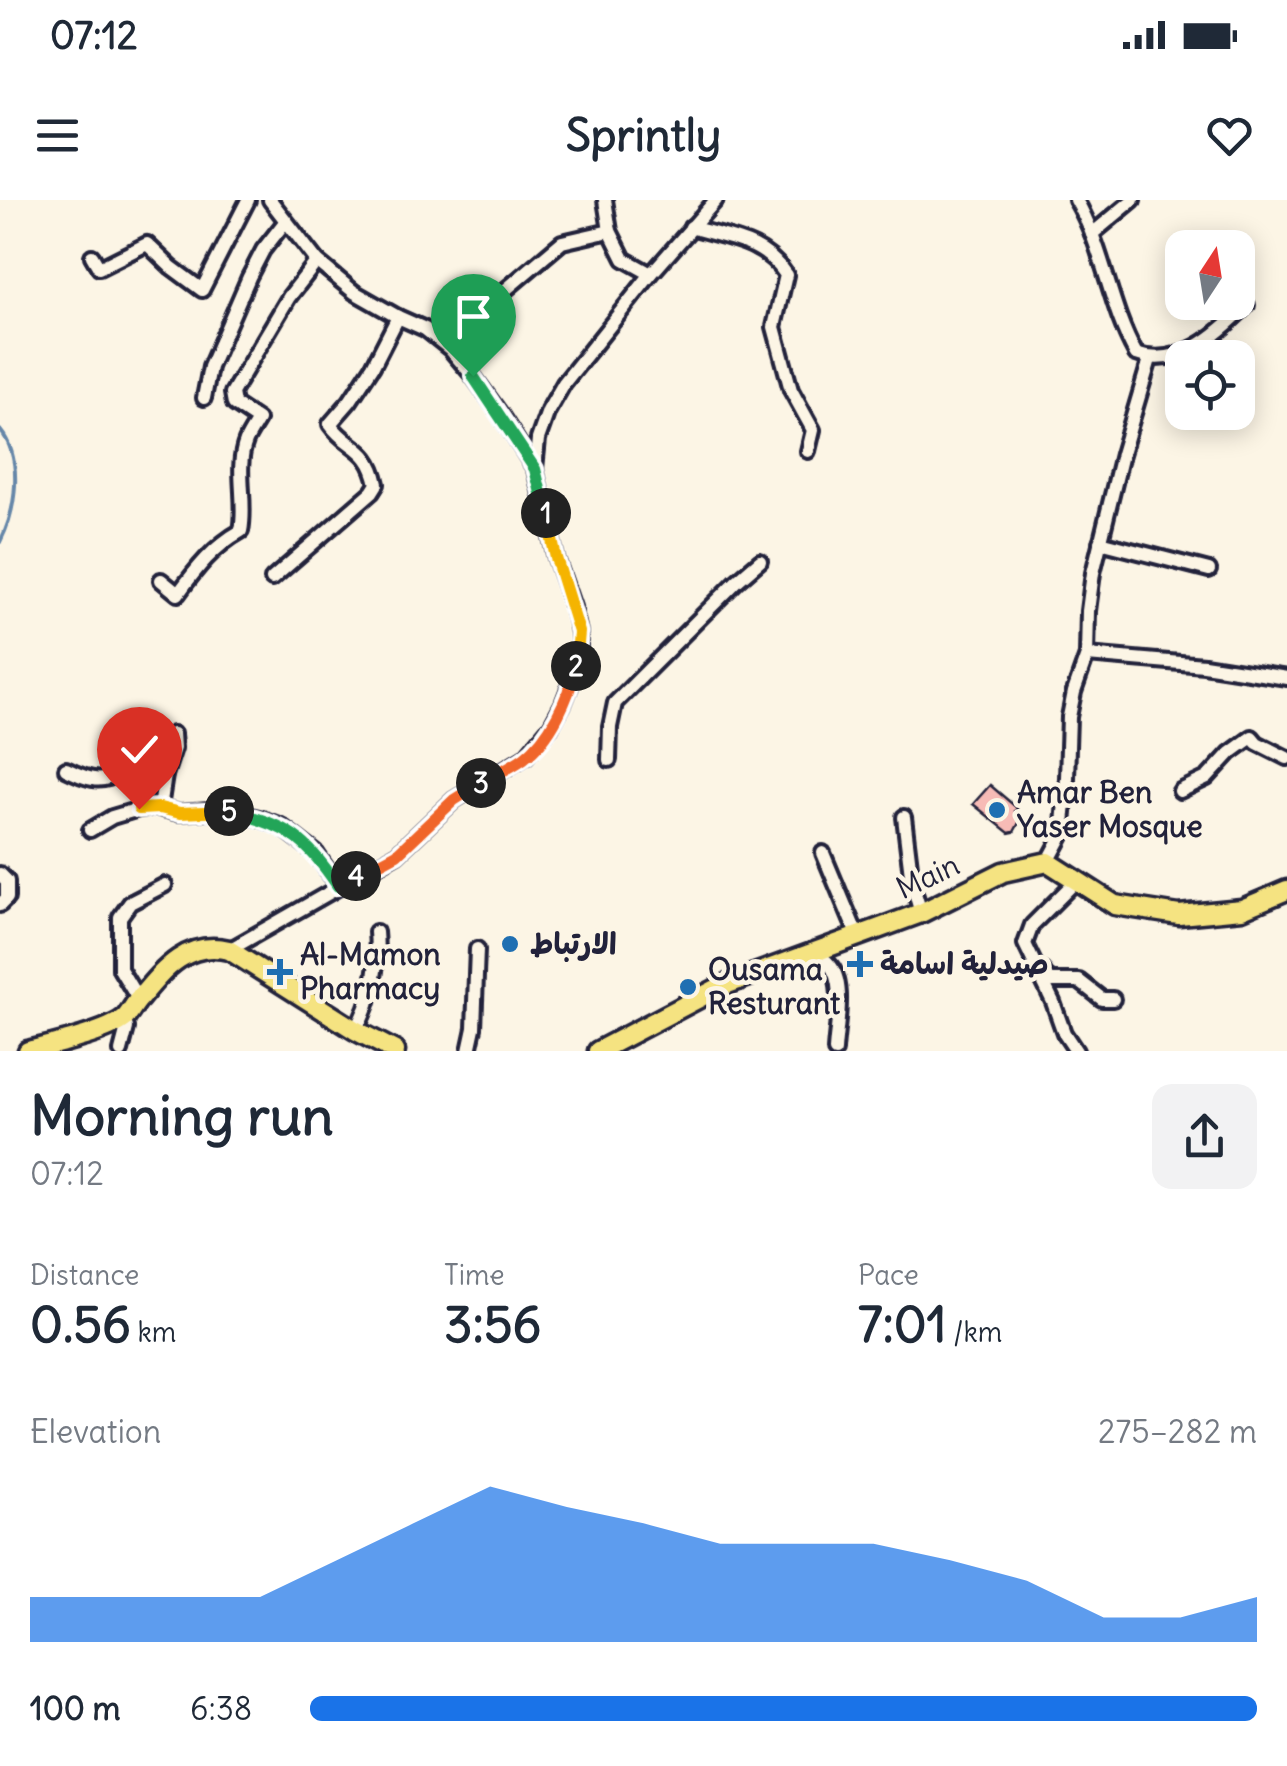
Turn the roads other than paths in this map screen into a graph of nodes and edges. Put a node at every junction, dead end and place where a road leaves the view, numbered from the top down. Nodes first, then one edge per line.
1 (248, 200) edge
2 (270, 200) edge
3 (605, 200) edge
4 (716, 200) edge
5 (1076, 200) edge
6 (1134, 200) edge
7 (285, 222) junction
8 (691, 227) junction
9 (610, 231) junction
10 (1092, 234) junction
11 (92, 256) dead end
12 (317, 261) junction
13 (651, 274) junction
14 (484, 292) dead end
15 (398, 317) junction
16 (1230, 320) edge
17 (1150, 359) junction
18 (204, 398) dead end
19 (808, 451) dead end
20 (535, 469) junction
21 (1100, 542) junction
22 (760, 562) dead end
23 (1209, 570) dead end
24 (272, 578) dead end
25 (161, 580) dead end
26 (1086, 655) junction
27 (1287, 678) edge
28 (173, 734) dead end
29 (1287, 758) edge
30 (609, 760) dead end
31 (66, 769) dead end
32 (165, 775) junction
33 (1180, 791) dead end
34 (160, 808) junction
35 (904, 817) dead end
36 (90, 830) dead end
37 (823, 853) dead end
38 (1048, 862) junction
39 (0, 874) edge
40 (1076, 882) junction
41 (165, 885) dead end
42 (338, 886) junction
43 (1287, 890) edge
44 (0, 905) edge
45 (920, 913) junction
46 (376, 932) dead end
47 (858, 937) junction
48 (1026, 944) junction
49 (229, 950) junction
50 (476, 950) dead end
51 (814, 954) junction
52 (138, 999) junction
53 (1113, 999) dead end
54 (124, 1019) junction
55 (355, 1030) junction
56 (28, 1051) edge
57 (120, 1051) edge
58 (394, 1051) edge
59 (468, 1051) edge
60 (598, 1051) edge
61 (836, 1051) edge
62 (1076, 1051) edge

1 - 11 street
2 - 7 street
3 - 9 street
4 - 8 street
5 - 10 street
6 - 10 street
7 - 12 street
7 - 18 street
8 - 13 street
8 - 19 street
9 - 13 street
9 - 14 street
10 - 17 street
12 - 15 street
12 - 25 street
13 - 20 street
15 - 20 street
15 - 24 street
16 - 17 street
17 - 21 street
20 - 42 street
21 - 23 street
21 - 26 street
22 - 30 street
26 - 27 street
26 - 38 street
28 - 32 street
29 - 33 street
31 - 32 street
32 - 34 street
34 - 36 street
34 - 42 street
35 - 45 street
37 - 47 street
38 - 40 main road
38 - 45 main road, Main
39 - 44 street
40 - 43 main road
40 - 48 street
41 - 52 street
42 - 49 street
45 - 47 main road, Main
46 - 55 street
47 - 51 main road, Main
48 - 53 street
48 - 62 street
49 - 52 main road
49 - 55 main road
50 - 59 street
51 - 60 main road, Main
51 - 61 street
52 - 54 main road
54 - 56 main road
54 - 57 street
55 - 58 main road

